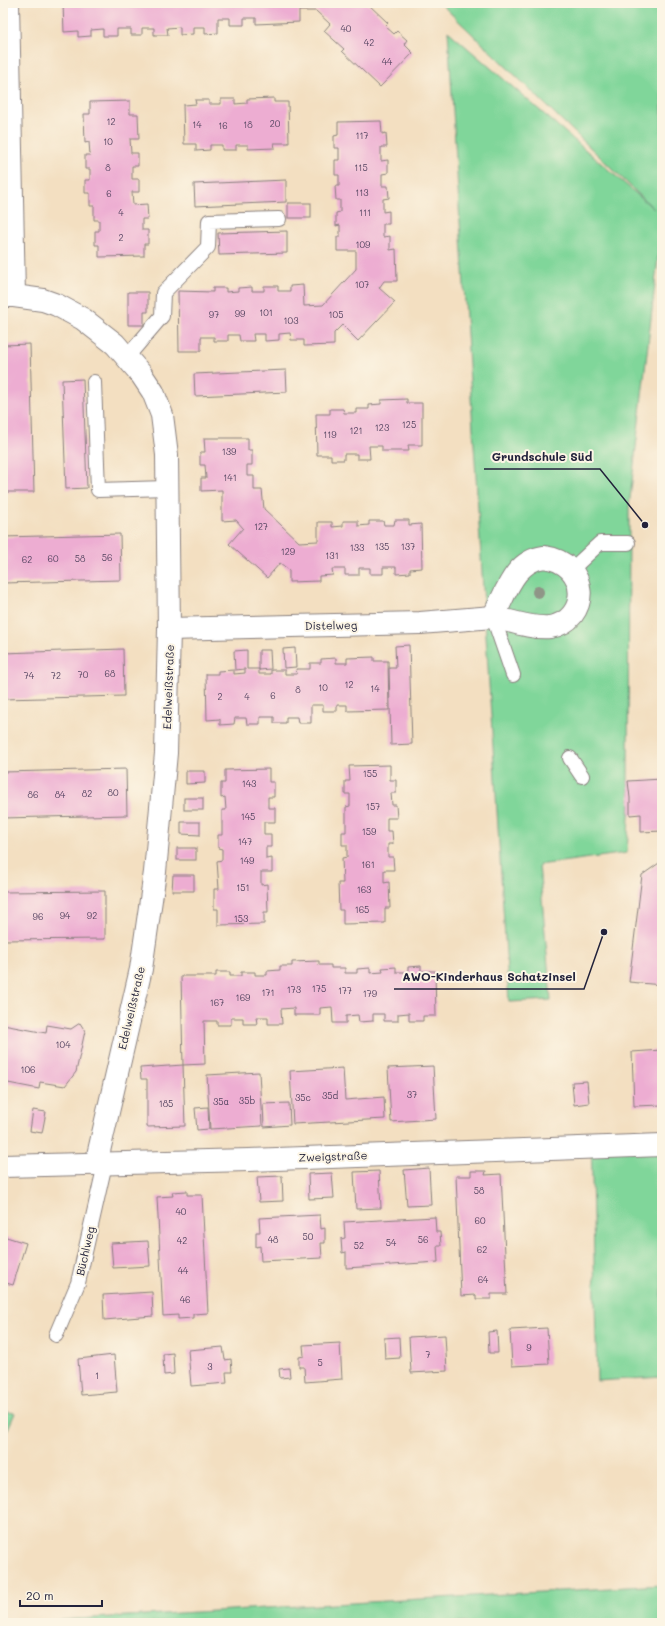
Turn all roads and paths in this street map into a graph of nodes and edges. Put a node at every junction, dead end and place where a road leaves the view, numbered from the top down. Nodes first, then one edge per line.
1 (8, 3) edge
2 (279, 219) dead end
3 (9, 296) edge
4 (128, 357) junction
5 (94, 382) dead end
6 (167, 488) junction
7 (628, 543) dead end
8 (571, 570) junction
9 (493, 617) junction
10 (169, 629) junction
11 (513, 675) dead end
12 (570, 758) dead end
13 (582, 776) dead end
14 (662, 1145) edge
15 (101, 1164) junction
16 (3, 1166) edge
17 (56, 1335) dead end

1 - 3 street
2 - 4 lane
3 - 4 street, Edelweißstraße
4 - 6 street, Edelweißstraße
5 - 6 lane
6 - 10 street, Edelweißstraße
7 - 8 lane
8 - 9 street
8 - 9 street, Distelweg
9 - 10 street, Distelweg
9 - 11 lane
10 - 15 street, Edelweißstraße
12 - 13 lane
14 - 15 street, Zweigstraße
15 - 16 street, Zweigstraße
15 - 17 lane, Büchlweg

